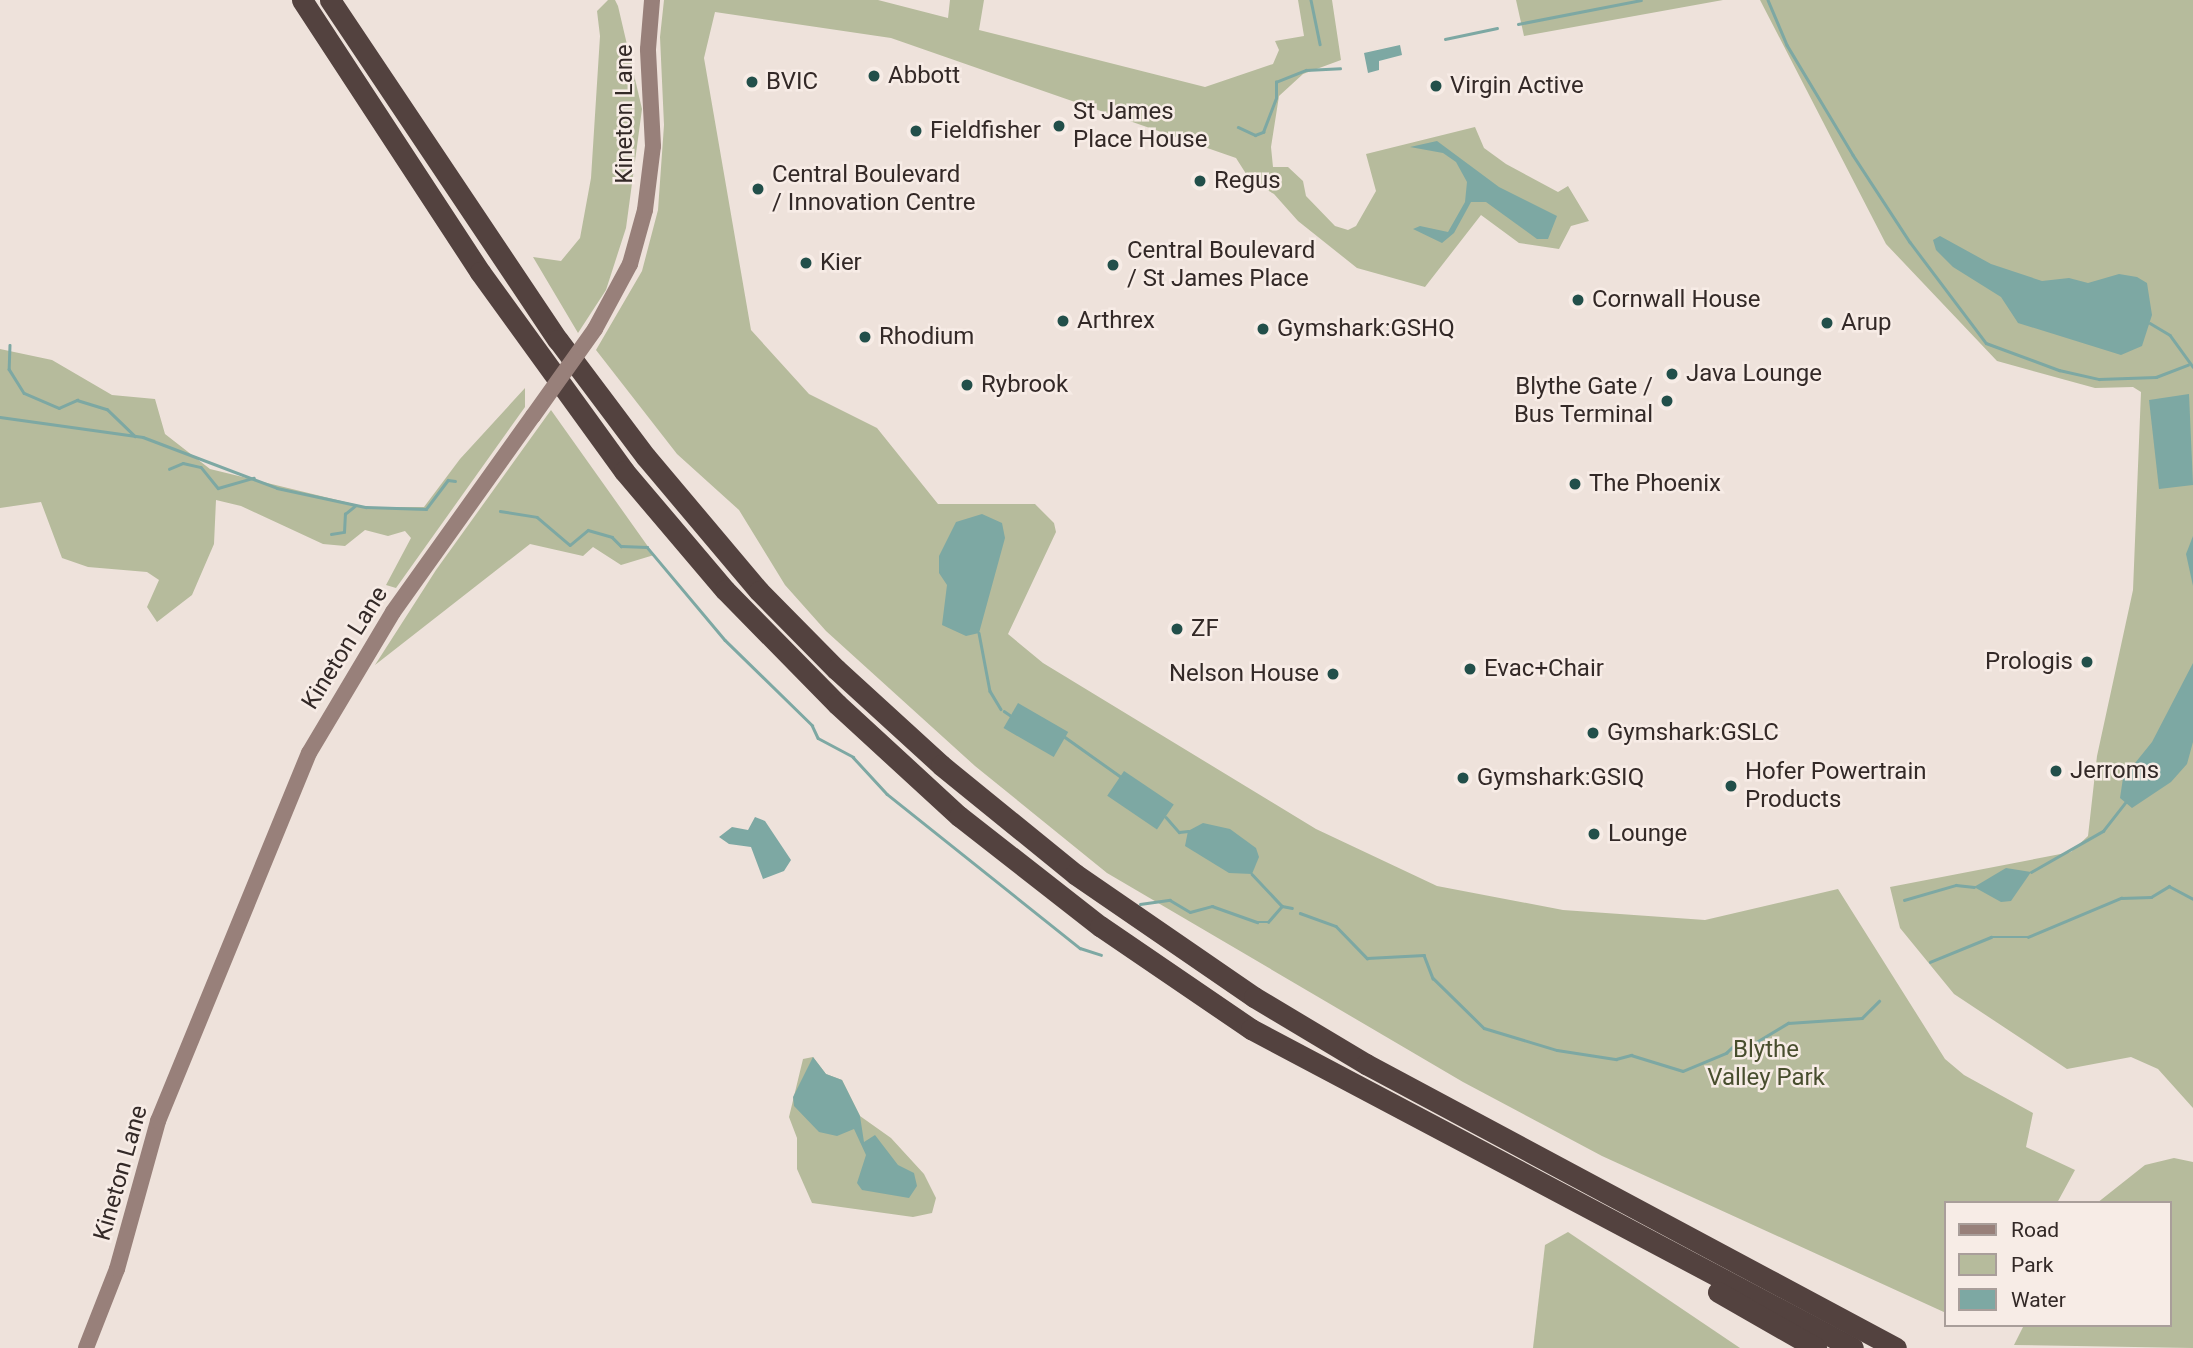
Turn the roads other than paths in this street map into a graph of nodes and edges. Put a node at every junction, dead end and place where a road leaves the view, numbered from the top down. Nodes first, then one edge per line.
1 (302, 0) edge
2 (330, 0) edge
3 (652, 0) edge
4 (1532, 1179) junction
5 (1899, 1347) edge
6 (86, 1348) edge
7 (1816, 1348) edge
8 (1853, 1348) edge

1 - 4 highway
2 - 5 highway
3 - 6 street, Kineton Lane, bridge
4 - 7 highway
4 - 8 highway

